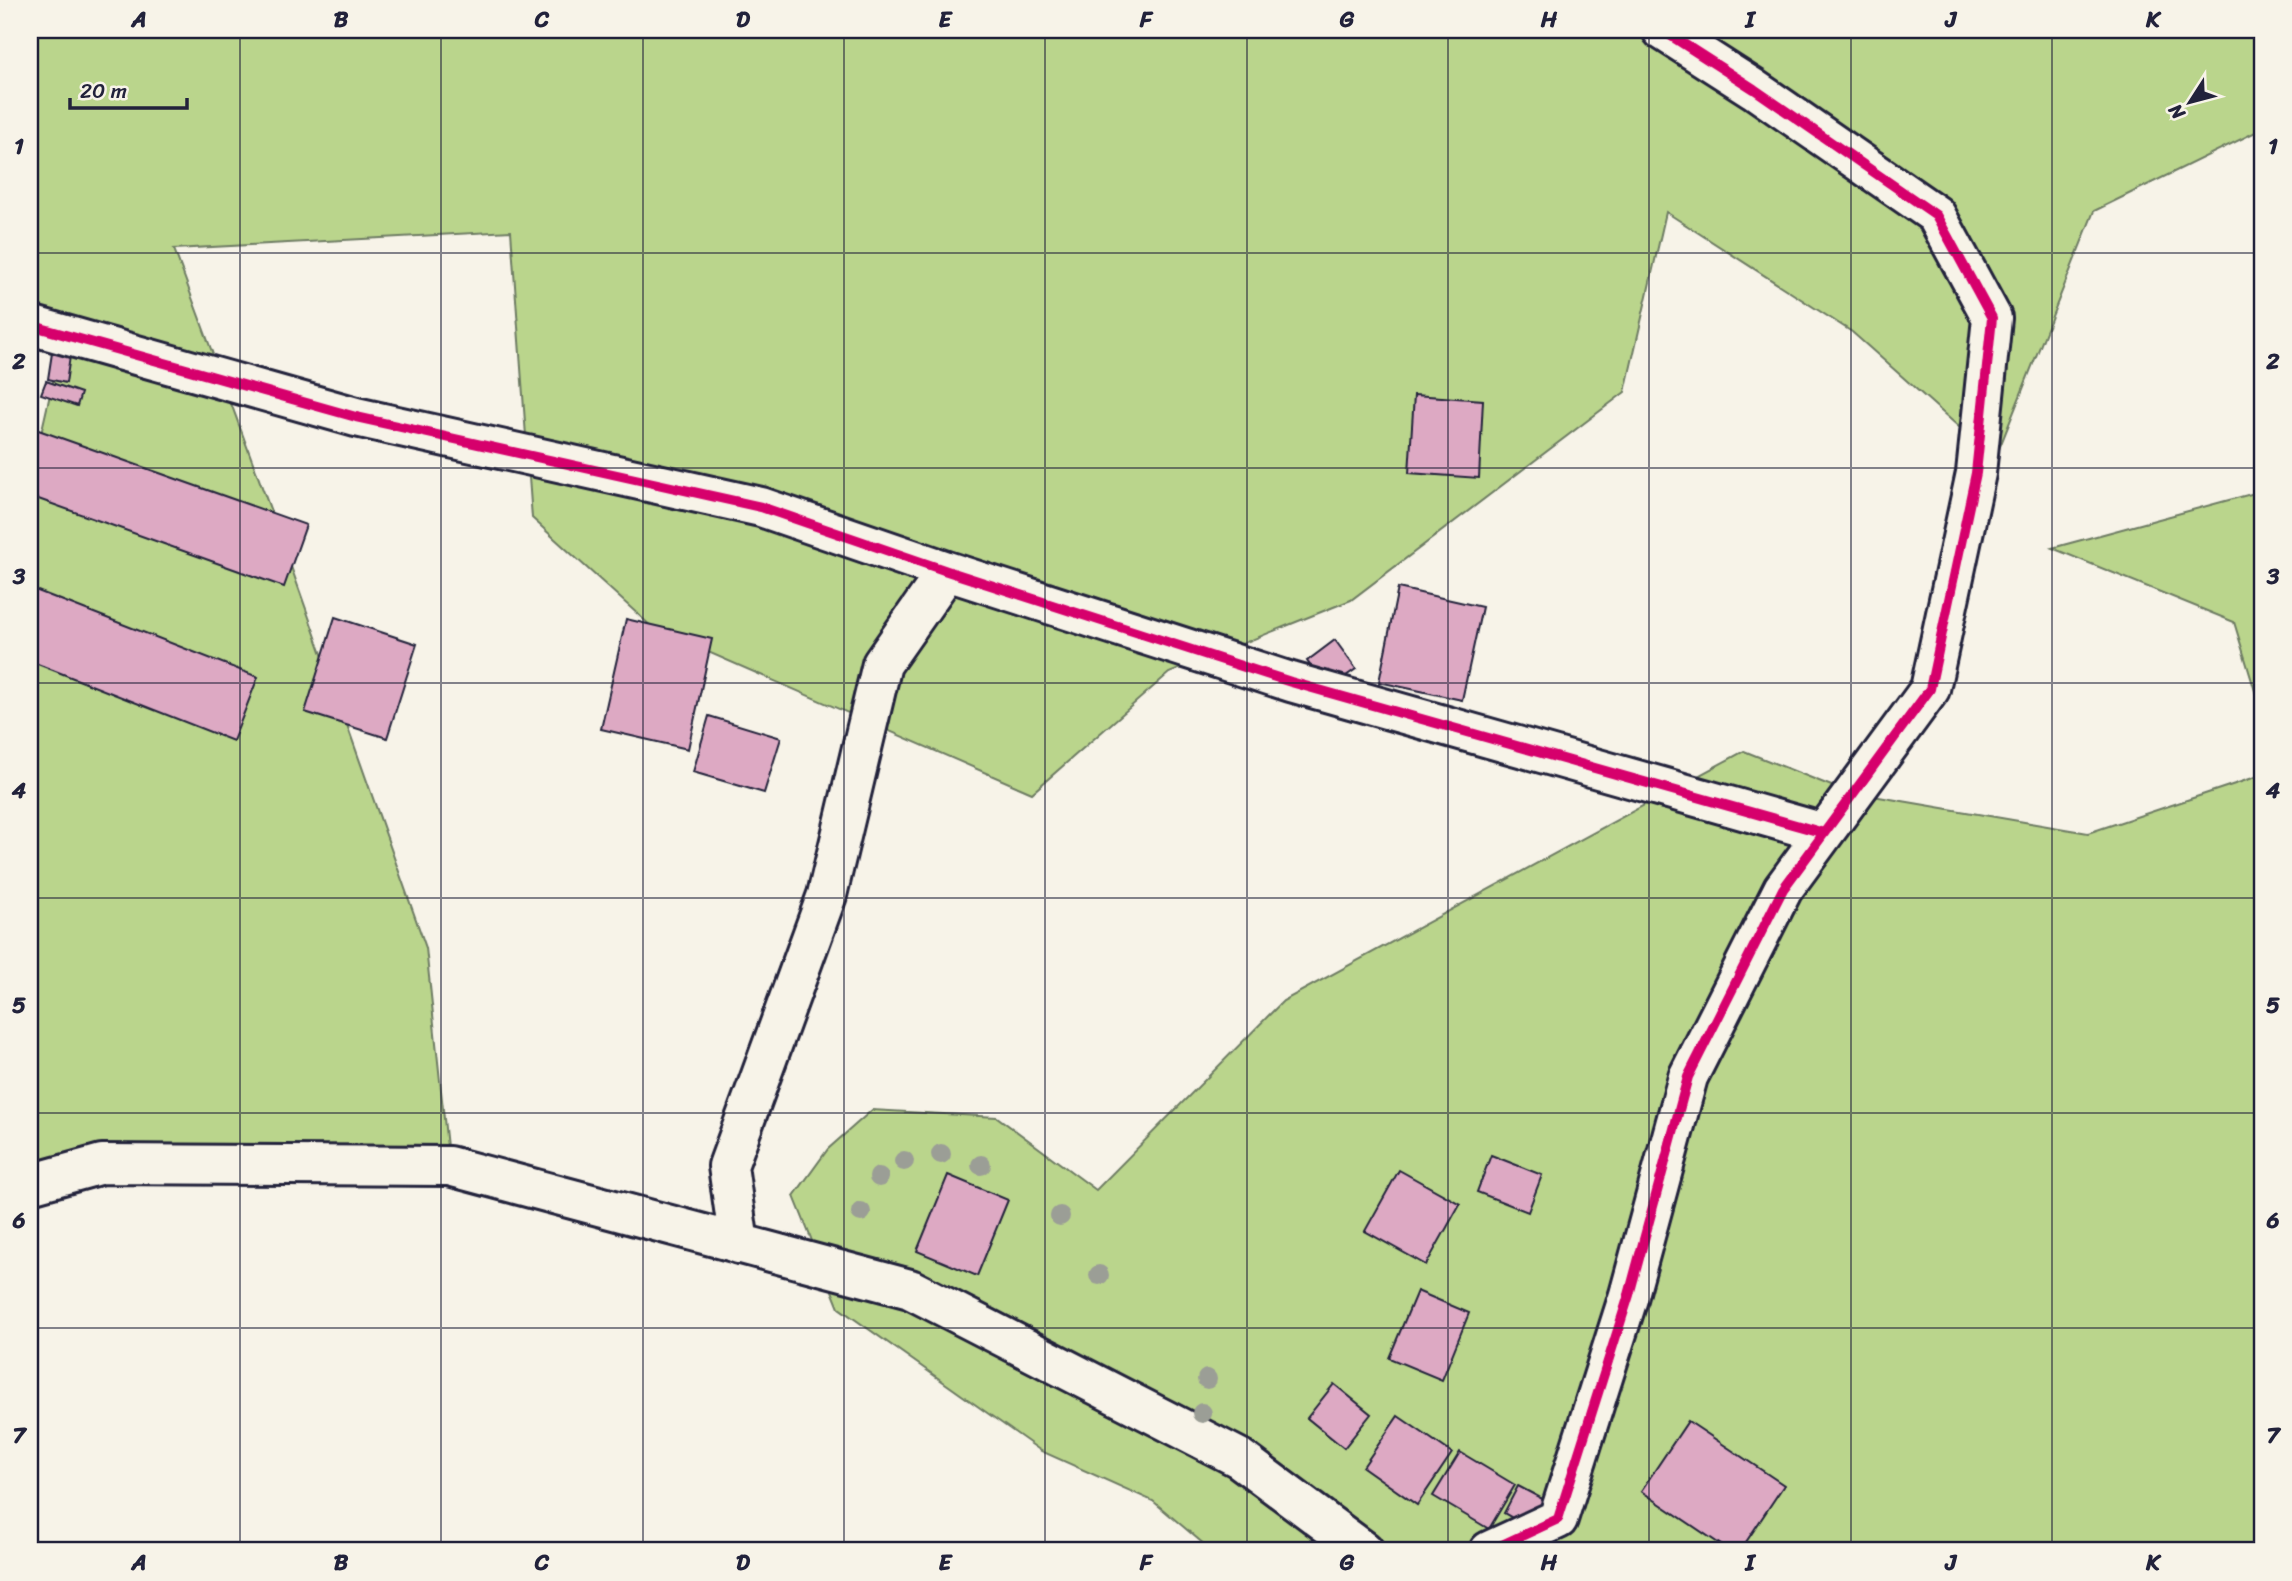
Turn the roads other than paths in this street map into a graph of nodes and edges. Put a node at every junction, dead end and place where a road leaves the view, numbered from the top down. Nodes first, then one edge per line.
1 (1662, 30) edge
2 (30, 325) edge
3 (947, 571) junction
4 (1824, 833) junction
5 (30, 1184) edge
6 (739, 1244) junction
7 (1364, 1551) edge
8 (1489, 1551) edge

1 - 4 street
2 - 3 street
3 - 4 street
3 - 6 street
4 - 8 street
5 - 6 street
6 - 7 street

